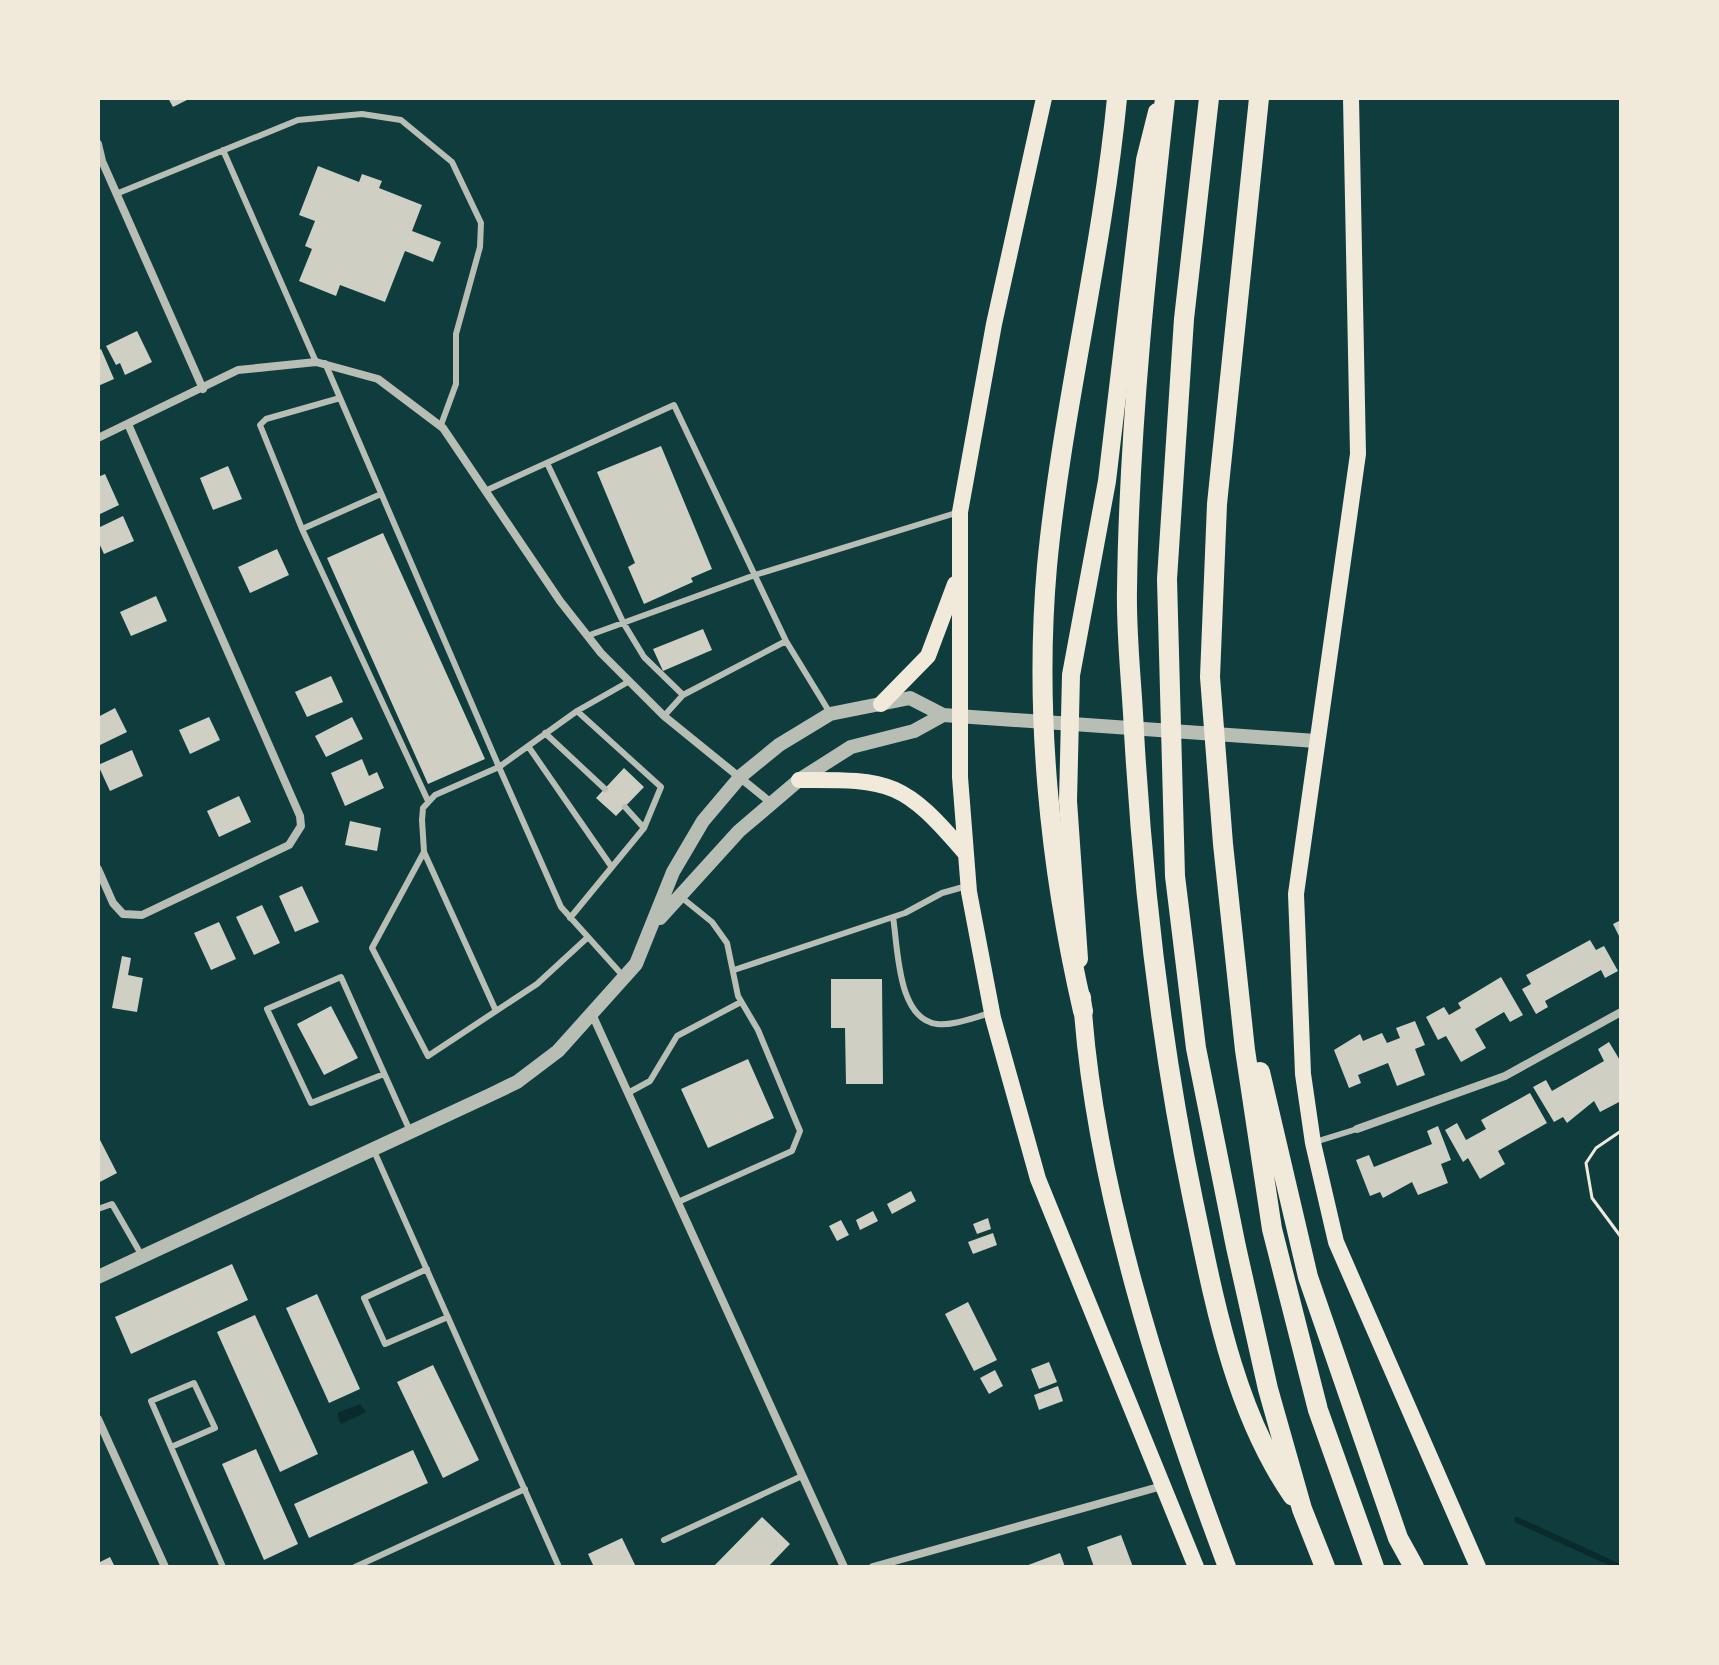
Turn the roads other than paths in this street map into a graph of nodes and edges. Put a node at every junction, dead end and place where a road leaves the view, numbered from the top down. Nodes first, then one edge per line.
1 (1044, 98) edge
2 (1117, 98) edge
3 (1163, 98) edge
4 (1209, 98) edge
5 (1259, 98) edge
6 (1351, 98) edge
7 (98, 144) edge
8 (223, 150) junction
9 (100, 162) edge
10 (116, 194) junction
11 (321, 363) junction
12 (203, 389) junction
13 (340, 398) junction
14 (128, 424) junction
15 (441, 425) junction
16 (98, 438) edge
17 (547, 463) junction
18 (485, 491) junction
19 (381, 494) junction
20 (960, 512) junction
21 (302, 529) junction
22 (755, 575) junction
23 (959, 575) junction
24 (624, 624) junction
25 (587, 636) junction
26 (786, 641) junction
27 (628, 682) junction
28 (683, 695) junction
29 (881, 704) junction
30 (577, 711) junction
31 (830, 714) junction
32 (952, 715) junction
33 (664, 716) junction
34 (545, 733) junction
35 (1316, 741) junction
36 (528, 746) junction
37 (499, 767) junction
38 (741, 776) junction
39 (799, 780) junction
40 (605, 789) dead end
41 (428, 801) junction
42 (770, 802) junction
43 (625, 807) dead end
44 (644, 828) junction
45 (424, 852) junction
46 (966, 854) junction
47 (611, 866) junction
48 (98, 869) edge
49 (968, 886) junction
50 (681, 897) junction
51 (893, 917) junction
52 (570, 918) junction
53 (656, 922) junction
54 (587, 938) junction
55 (1237, 969) junction
56 (734, 970) junction
57 (624, 977) junction
58 (741, 1002) junction
59 (496, 1011) junction
60 (1083, 1011) junction
61 (1621, 1012) edge
62 (992, 1013) junction
63 (592, 1014) junction
64 (384, 1074) junction
65 (628, 1093) junction
66 (1357, 1129) joint
67 (410, 1131) junction
68 (1313, 1143) junction
69 (373, 1147) junction
70 (678, 1202) junction
71 (98, 1209) edge
72 (142, 1256) junction
73 (427, 1269) junction
74 (99, 1275) edge
75 (448, 1317) junction
76 (98, 1419) edge
77 (171, 1447) junction
78 (802, 1476) junction
79 (1162, 1486) junction
80 (525, 1489) junction
81 (1302, 1509) junction
82 (664, 1540) dead end
83 (165, 1567) edge
84 (223, 1567) edge
85 (356, 1567) edge
86 (559, 1567) edge
87 (844, 1567) edge
88 (873, 1567) edge
89 (1196, 1567) edge
90 (1227, 1567) edge
91 (1325, 1567) edge
92 (1374, 1567) edge
93 (1414, 1567) edge
94 (1478, 1567) edge

1 - 20 main road
2 - 60 highway
3 - 60 main road
3 - 81 highway
4 - 81 highway
5 - 55 highway
6 - 35 main road
7 - 9 street
8 - 10 lane
8 - 11 lane
8 - 15 lane
9 - 10 street
10 - 12 street
11 - 12 street
11 - 13 lane
11 - 15 street
12 - 14 street
13 - 19 lane
13 - 21 lane
14 - 16 street
14 - 48 street
15 - 18 street
17 - 18 lane
17 - 22 lane
17 - 24 lane
18 - 25 street
19 - 21 lane
19 - 37 lane
20 - 22 lane
20 - 23 main road
21 - 41 lane
22 - 24 lane
22 - 26 lane
23 - 29 main road
23 - 32 main road
24 - 25 lane
24 - 28 lane
25 - 27 street
26 - 28 lane
26 - 31 lane
27 - 30 lane
27 - 33 street
28 - 33 lane
29 - 31 street
29 - 32 street
30 - 34 lane
30 - 44 lane
31 - 38 street
32 - 35 street
32 - 39 street
32 - 46 main road
33 - 38 street
34 - 36 lane
34 - 40 lane
35 - 68 main road
36 - 37 lane
36 - 47 lane
37 - 41 lane
37 - 52 lane
38 - 42 street
38 - 53 street
39 - 42 street
39 - 46 main road
41 - 45 lane
42 - 50 street
43 - 44 lane
44 - 47 lane
45 - 59 lane
45 - 59 lane
46 - 49 main road
47 - 52 lane
49 - 51 lane
49 - 62 main road
50 - 53 street
50 - 56 lane
51 - 56 lane
51 - 62 lane
52 - 54 lane
53 - 57 street
54 - 57 lane
54 - 59 lane
55 - 92 highway
55 - 93 highway
56 - 58 lane
57 - 63 street
58 - 65 lane
58 - 70 lane
60 - 90 main road
61 - 66 street
62 - 79 main road
63 - 65 street
63 - 67 street
64 - 64 lane
64 - 67 lane
65 - 70 street
66 - 68 lane
67 - 69 street
68 - 94 main road
69 - 72 street
69 - 73 lane
70 - 78 street
71 - 72 lane
72 - 74 street
73 - 75 lane
73 - 75 lane
75 - 80 lane
76 - 83 street
77 - 77 lane
77 - 84 lane
78 - 82 lane
78 - 87 street
79 - 88 street
79 - 89 main road
80 - 85 lane
80 - 86 lane
81 - 91 highway

